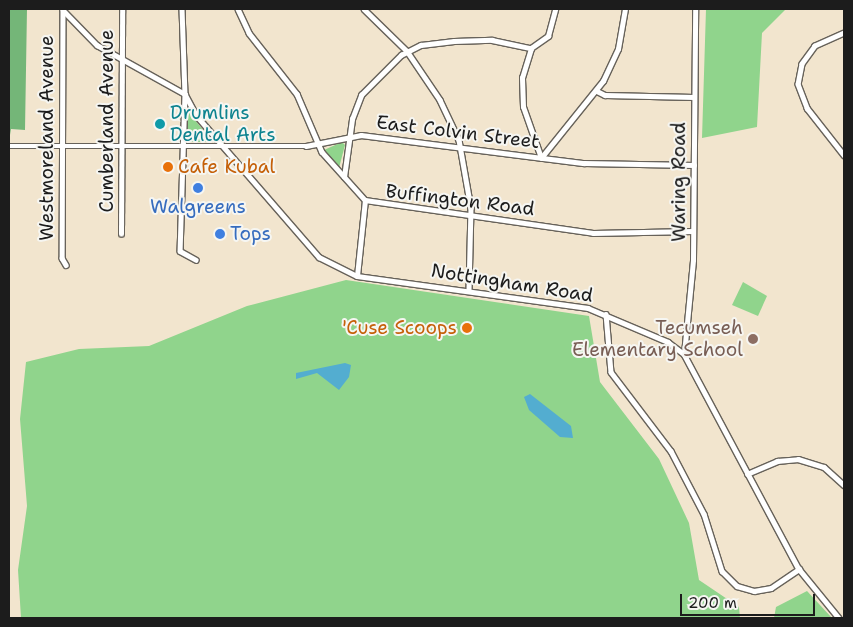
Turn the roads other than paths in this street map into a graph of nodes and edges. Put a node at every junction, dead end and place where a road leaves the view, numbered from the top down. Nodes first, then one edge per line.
1 (63, 9) edge
2 (122, 9) edge
3 (182, 9) edge
4 (238, 9) edge
5 (364, 9) edge
6 (555, 9) edge
7 (626, 9) edge
8 (695, 9) edge
9 (844, 33) edge
10 (531, 48) junction
11 (407, 51) junction
12 (122, 60) junction
13 (597, 91) junction
14 (184, 94) junction
15 (694, 97) junction
16 (349, 137) junction
17 (9, 146) edge
18 (61, 146) junction
19 (121, 146) junction
20 (181, 146) junction
21 (221, 146) junction
22 (318, 146) junction
23 (460, 146) junction
24 (844, 155) edge
25 (541, 158) junction
26 (694, 165) junction
27 (344, 177) junction
28 (365, 200) junction
29 (472, 217) junction
30 (694, 231) junction
31 (121, 234) dead end
32 (196, 260) dead end
33 (66, 265) dead end
34 (357, 276) junction
35 (468, 289) junction
36 (606, 314) junction
37 (684, 354) junction
38 (747, 474) junction
39 (844, 485) edge
40 (799, 569) junction
41 (839, 618) edge

1 - 12 street
1 - 18 street, Westmoreland Avenue
2 - 12 street, Cumberland Avenue
3 - 14 street
4 - 22 street, Buffington Road
5 - 11 street
6 - 10 street
7 - 13 street
8 - 15 street, Waring Road
9 - 24 street
10 - 11 street
10 - 25 street
11 - 16 street
11 - 23 street
12 - 14 street
12 - 19 street, Cumberland Avenue
13 - 15 street
13 - 25 street
14 - 20 street
14 - 21 street, Nottingham Road
15 - 26 street, Waring Road
16 - 22 street, East Colvin Street
16 - 23 street, East Colvin Street
16 - 27 street
17 - 18 street, East Colvin Street
18 - 19 street, East Colvin Street
18 - 33 street, Westmoreland Avenue
19 - 20 street, East Colvin Street
19 - 31 street, Cumberland Avenue
20 - 21 street, East Colvin Street
20 - 32 street
21 - 22 street, East Colvin Street
21 - 34 street, Nottingham Road
22 - 27 street, Buffington Road
23 - 25 street, East Colvin Street
23 - 29 street
25 - 26 street, East Colvin Street
26 - 30 street, Waring Road
27 - 28 street, Buffington Road
28 - 29 street, Buffington Road
28 - 34 street
29 - 30 street, Buffington Road
29 - 35 street
30 - 37 street, Waring Road
34 - 35 street, Nottingham Road
35 - 36 street, Nottingham Road
36 - 37 street, Nottingham Road
36 - 40 street
37 - 38 street, Nottingham Road
38 - 39 street
38 - 40 street, Nottingham Road
40 - 41 street, Nottingham Road

